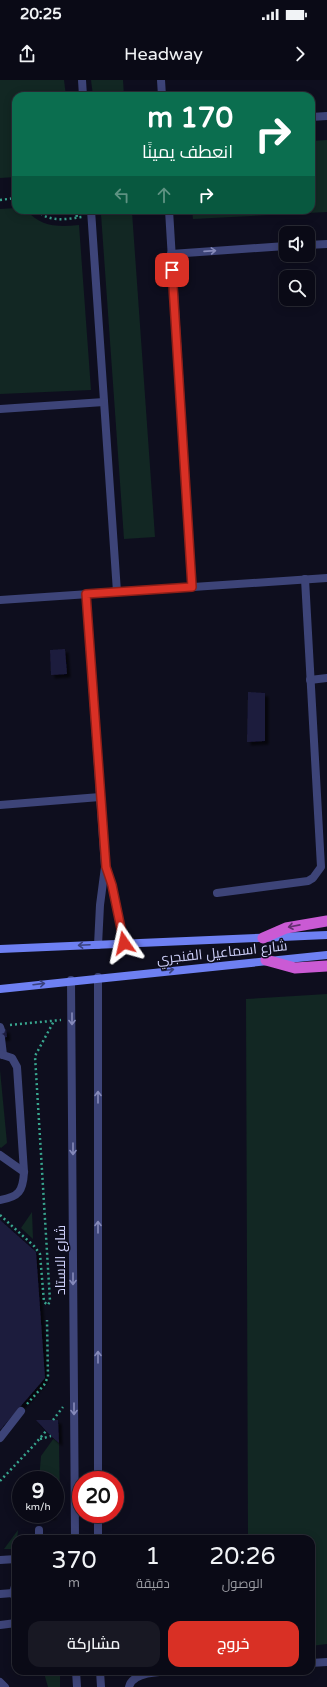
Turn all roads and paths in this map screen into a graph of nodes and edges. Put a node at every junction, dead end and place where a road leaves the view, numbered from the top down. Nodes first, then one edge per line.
1 (82, 80) edge
2 (161, 80) edge
3 (83, 92) edge
4 (162, 92) edge
5 (327, 116) edge
6 (315, 117) edge
7 (12, 198) edge
8 (0, 200) edge
9 (42, 214) edge
10 (76, 214) edge
11 (88, 214) edge
12 (91, 214) edge
13 (169, 214) edge
14 (76, 218) junction
15 (327, 244) edge
16 (315, 245) edge
17 (279, 246) edge
18 (171, 254) junction
19 (104, 402) junction
20 (0, 409) edge
21 (327, 578) edge
22 (305, 579) junction
23 (192, 587) junction
24 (117, 592) junction
25 (86, 594) junction
26 (0, 600) edge
27 (327, 678) edge
28 (310, 680) junction
29 (100, 797) junction
30 (0, 805) edge
31 (106, 867) junction
32 (217, 893) dead end
33 (327, 921) edge
34 (327, 935) edge
35 (263, 938) junction
36 (124, 943) junction
37 (98, 944) junction
38 (0, 949) edge
39 (327, 955) edge
40 (266, 960) junction
41 (327, 966) edge
42 (98, 977) junction
43 (72, 980) junction
44 (0, 989) edge
45 (72, 1020) junction
46 (54, 1021) junction
47 (2, 1030) edge
48 (2, 1055) edge
49 (0, 1156) edge
50 (24, 1172) junction
51 (0, 1200) edge
52 (0, 1215) edge
53 (47, 1320) dead end
54 (22, 1411) joint
55 (46, 1430) dead end
56 (51, 1436) dead end
57 (0, 1438) edge
58 (39, 1440) junction
59 (98, 1471) edge
60 (0, 1481) edge
61 (98, 1523) edge
62 (39, 1530) dead end
63 (39, 1535) edge
64 (75, 1535) edge
65 (98, 1535) edge
66 (12, 1559) edge
67 (0, 1560) edge
68 (0, 1594) edge
69 (12, 1596) edge
70 (12, 1624) edge
71 (0, 1625) edge
72 (327, 1662) edge
73 (315, 1663) edge
74 (76, 1675) edge
75 (100, 1675) edge
76 (142, 1675) edge
77 (0, 1682) edge
78 (5, 1687) edge
79 (77, 1687) edge
80 (101, 1687) edge
81 (129, 1687) edge

1 - 3 street
2 - 4 street
5 - 6 street
7 - 8 path
9 - 14 path
10 - 14 path
11 - 14 path
12 - 19 street
13 - 18 street
15 - 16 street
18 -> 17 street
18 - 23 street
19 - 20 street
19 - 24 street
21 - 22 street
22 - 23 street
22 - 28 street
23 - 24 street
24 - 25 street
25 - 26 street
25 - 29 street
27 - 28 street
28 - 32 street
29 - 30 street
29 - 31 street
31 - 36 street
31 - 37 street
33 -> 35 highway
34 - 35 main road, شارع اسماعيل الفنجري
35 - 36 main road, شارع اسماعيل الفنجري
36 - 37 main road, شارع اسماعيل الفنجري
37 -> 38 main road, شارع اسماعيل الفنجري
39 - 40 main road, شارع اسماعيل الفنجري
40 - 41 highway
42 -> 40 main road, شارع اسماعيل الفنجري
42 - 43 main road, شارع اسماعيل الفنجري
59 -> 42 street
44 -> 43 main road, شارع اسماعيل الفنجري
43 -> 45 street, شارع الاستاد
45 - 46 path
45 -> 64 street, شارع الاستاد
46 - 47 path
46 - 52 path
47 - 48 street
48 - 50 street
49 - 50 street
50 - 51 street
53 - 54 path
54 - 57 street
55 - 58 path
56 - 58 path
58 - 60 path
61 - 65 street
62 - 63 street
66 - 67 street
68 - 69 street
70 - 71 street
72 - 73 street
74 - 79 street
75 - 80 street
76 - 81 street
77 - 78 street

